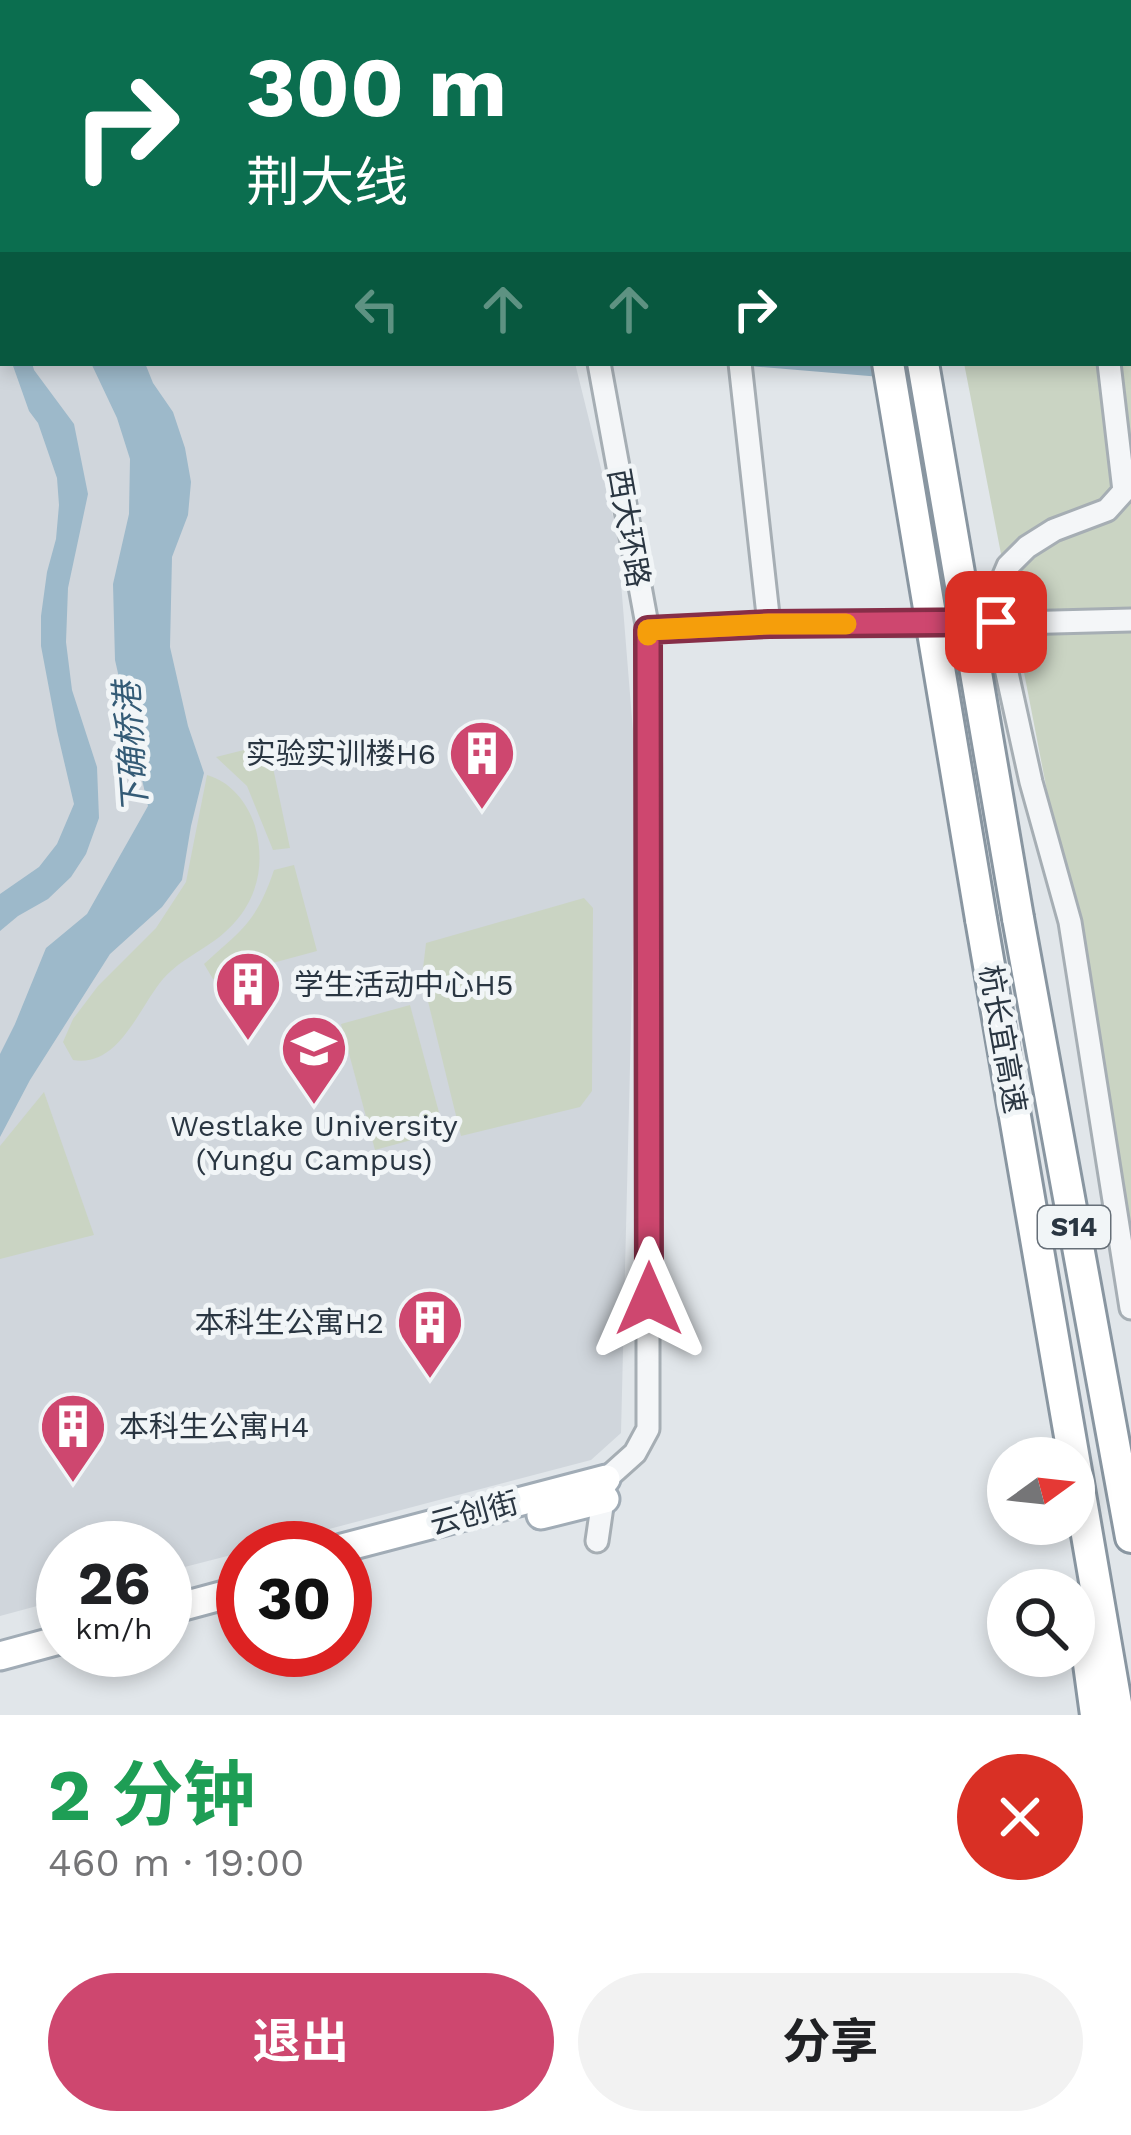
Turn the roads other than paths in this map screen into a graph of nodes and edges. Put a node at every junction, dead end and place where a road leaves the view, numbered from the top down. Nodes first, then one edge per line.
1 (600, 366) edge
2 (740, 366) edge
3 (889, 366) edge
4 (924, 366) edge
5 (1108, 366) edge
6 (1131, 620) edge
7 (996, 622) junction
8 (769, 624) junction
9 (648, 630) junction
10 (1030, 1194) junction
11 (1122, 1194) edge
12 (1131, 1307) edge
13 (1061, 1437) edge
14 (605, 1489) junction
15 (1131, 1537) edge
16 (372, 1541) edge
17 (597, 1541) dead end
18 (1075, 1545) edge
19 (372, 1555) edge
20 (36, 1628) edge
21 (0, 1637) edge
22 (36, 1646) edge
23 (0, 1656) edge
24 (1096, 1715) edge
25 (1118, 1715) edge

1 - 9 street, 西大环路
2 - 8 street
3 - 10 highway, 杭长宜高速 / S14, bridge
4 - 15 highway, 杭长宜高速 / S14, bridge
5 - 7 street
6 - 7 street
7 - 8 street
7 - 11 street
8 - 9 street
9 - 14 street, 西大环路
10 - 13 highway
10 - 25 highway, 杭长宜高速 / S14
11 - 12 street
14 - 16 main road, 云创街
14 - 17 street
14 - 19 main road, 云创街
18 - 24 highway
20 - 21 main road
22 - 23 main road

